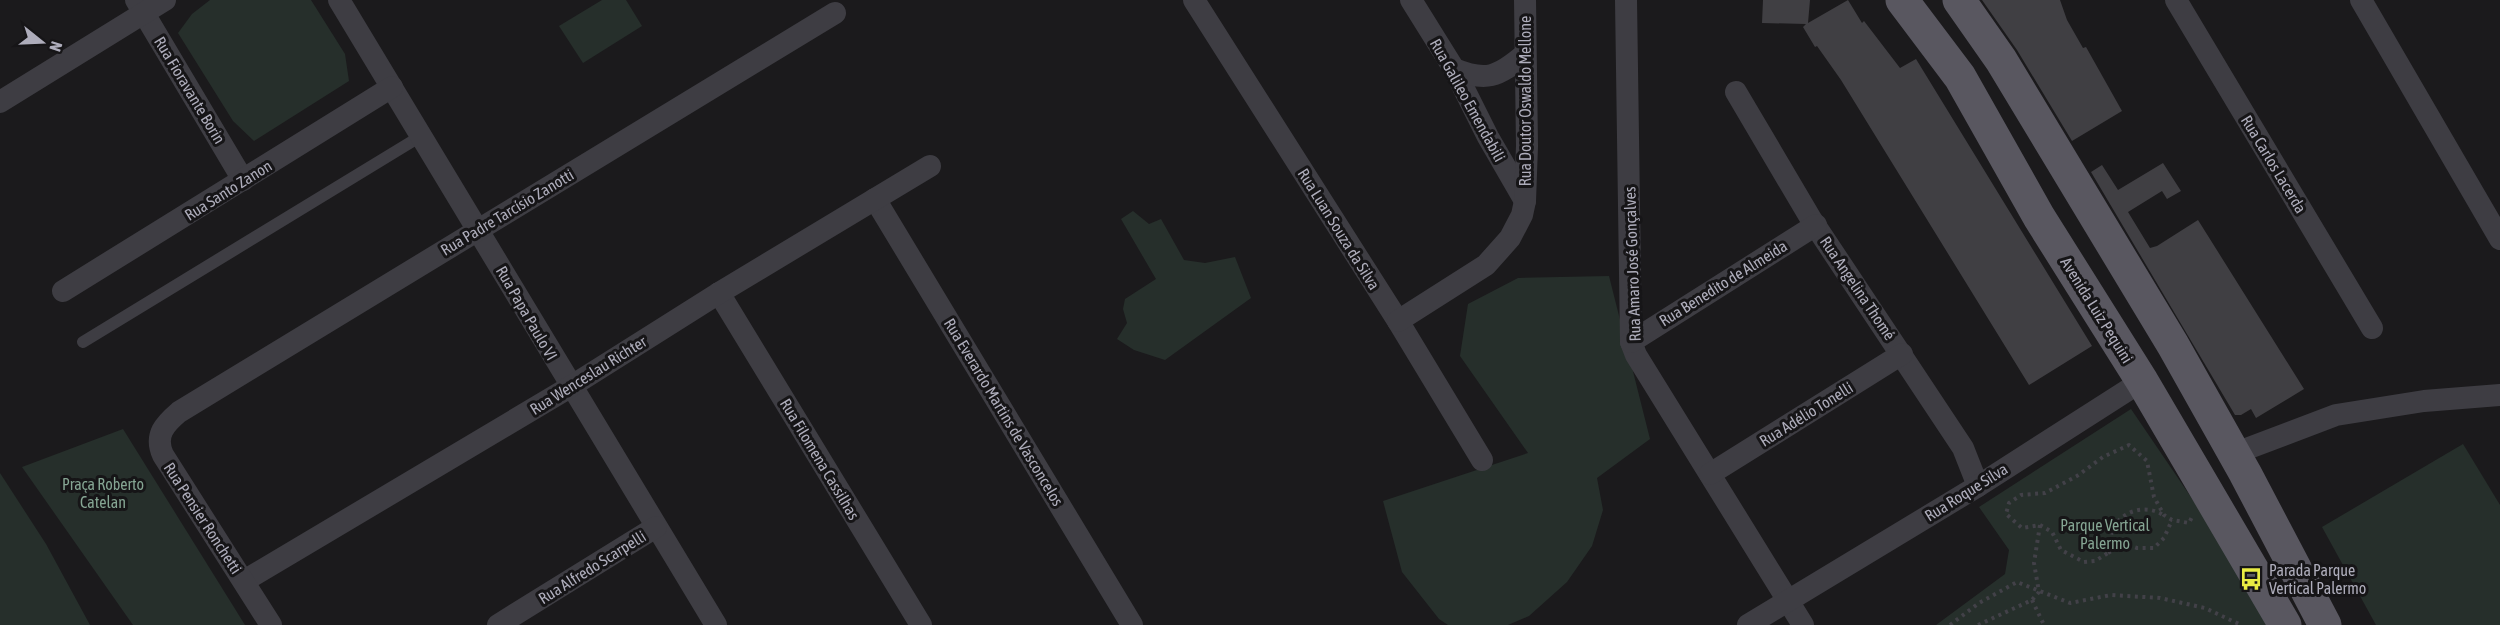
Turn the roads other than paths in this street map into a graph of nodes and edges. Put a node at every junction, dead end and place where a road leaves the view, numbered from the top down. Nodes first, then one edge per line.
1 (165, 0) edge
2 (339, 0) edge
3 (1194, 0) edge
4 (1411, 0) edge
5 (1525, 0) edge
6 (1626, 0) edge
7 (1902, 0) edge
8 (1959, 0) edge
9 (2176, 0) edge
10 (2361, 0) edge
11 (140, 6) edge
12 (835, 13) dead end
13 (1524, 55) junction
14 (1454, 69) junction
15 (392, 87) junction
16 (1736, 92) dead end
17 (0, 102) edge
18 (421, 136) junction
19 (930, 166) dead end
20 (243, 180) junction
21 (875, 199) junction
22 (1526, 201) junction
23 (2039, 217) junction
24 (1815, 225) junction
25 (478, 229) junction
26 (2500, 239) edge
27 (63, 291) dead end
28 (719, 293) junction
29 (1398, 321) junction
30 (2372, 327) dead end
31 (84, 342) dead end
32 (1631, 342) junction
33 (2173, 345) junction
34 (1902, 354) junction
35 (2142, 381) junction
36 (570, 387) junction
37 (2500, 395) edge
38 (179, 411) joint
39 (2233, 454) junction
40 (1482, 460) dead end
41 (1710, 474) junction
42 (1978, 486) junction
43 (656, 527) junction
44 (244, 581) junction
45 (1788, 601) junction
46 (271, 625) edge
47 (498, 625) edge
48 (716, 625) edge
49 (921, 625) edge
50 (1132, 625) edge
51 (1748, 625) edge
52 (1803, 625) edge
53 (2285, 625) edge
54 (2325, 625) edge

1 - 11 street
2 - 15 street, Rua Papa Paulo VI
3 - 29 street, Rua Luan Souza da Silva
4 - 14 street, Rua Galileo Emendabili
5 - 13 street, Rua Doutor Oswaldo Mellone
6 - 32 street, Rua Amaro José Gonçalves
7 - 23 main road, Avenida Luiz Pequini
8 - 33 main road
9 - 30 street, Rua Carlos Lacerda
10 - 26 street
11 - 17 street
11 - 20 street, Rua Fioravante Borin
12 - 25 street, Rua Padre Tarcísio Zanotti
13 - 14 street
13 - 22 street, Rua Doutor Oswaldo Mellone
14 - 22 street, Rua Galileo Emendabili
15 - 18 street, Rua Papa Paulo VI
15 - 20 street, Rua Santo Zanon
16 - 24 street, Rua Angelina Thomé
18 - 25 street, Rua Papa Paulo VI
18 - 31 lane
19 - 21 street, Rua Wenceslau Richter
20 - 27 street, Rua Santo Zanon
21 - 28 street, Rua Wenceslau Richter
21 - 50 street, Rua Everardo Martins de Vasconcelos
22 - 29 street, Rua Doutor Oswaldo Mellone
23 - 33 main road
23 - 35 main road, Avenida Luiz Pequini
24 - 32 street, Rua Benedito de Almeida
24 - 34 street, Rua Angelina Thomé
25 - 36 street, Rua Papa Paulo VI
25 - 38 street, Rua Padre Tarcísio Zanotti
28 - 36 street, Rua Wenceslau Richter
28 - 49 street, Rua Filomena Cassilhas
29 - 40 street, Rua Luan Souza da Silva
32 - 41 street, Rua Amaro José Gonçalves
33 - 39 main road
34 - 41 street, Rua Adélio Tonelli
34 - 42 street, Rua Angelina Thomé
35 - 42 street, Rua Roque Silva
35 - 53 main road, Avenida Luiz Pequini
36 - 43 street, Rua Papa Paulo VI
36 - 44 street, Rua Wenceslau Richter
37 - 39 street
38 - 44 street, Rua Pensier Ronchetti
39 - 54 main road
41 - 45 street, Rua Amaro José Gonçalves
42 - 45 street, Rua Roque Silva
43 - 47 street, Rua Alfredo Scarpelli
43 - 48 street, Rua Papa Paulo VI
44 - 46 street, Rua Pensier Ronchetti
45 - 51 street, Rua Roque Silva
45 - 52 street, Rua Amaro José Gonçalves

